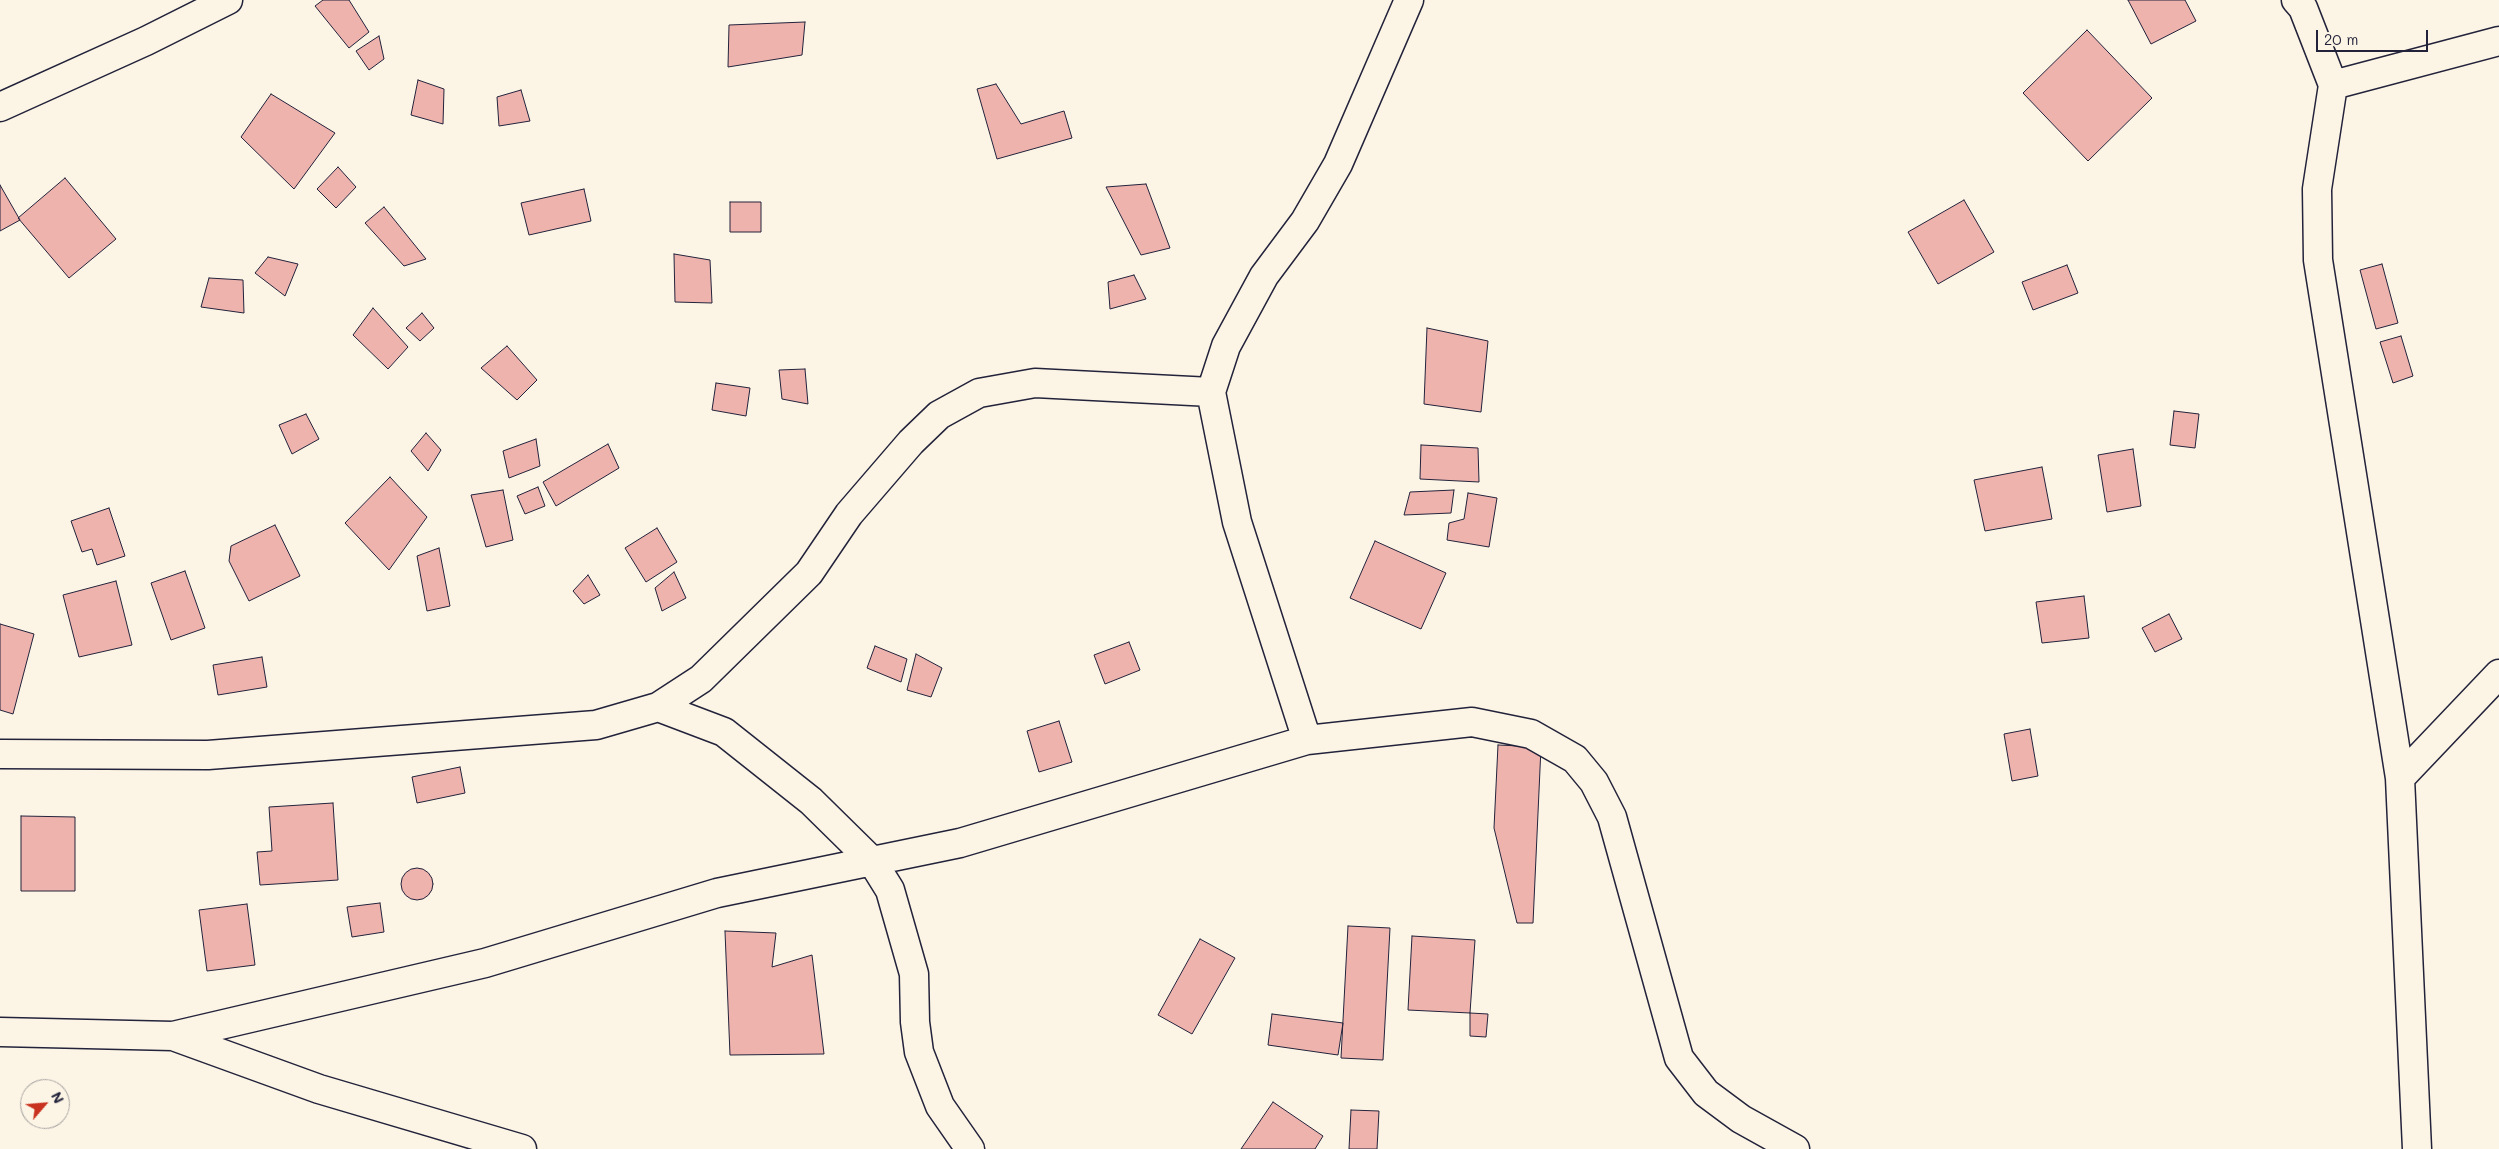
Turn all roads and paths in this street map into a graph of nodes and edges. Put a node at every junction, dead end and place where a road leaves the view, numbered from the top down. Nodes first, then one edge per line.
1 (228, 0) edge
2 (1408, 0) edge
3 (2296, 0) edge
4 (186, 9) edge
5 (2499, 41) edge
6 (2333, 85) junction
7 (0, 108) edge
8 (1211, 392) junction
9 (2499, 674) edge
10 (658, 707) junction
11 (1306, 740) junction
12 (0, 754) edge
13 (2400, 778) junction
14 (872, 861) junction
15 (0, 1032) edge
16 (173, 1036) junction
17 (522, 1149) edge
18 (970, 1149) edge
19 (1794, 1149) edge
20 (2417, 1149) edge

1 - 4 street
2 - 8 street
3 - 6 street
4 - 7 street
5 - 6 street
6 - 13 street
8 - 10 street
8 - 11 street
9 - 13 street
10 - 12 street
10 - 14 street
11 - 14 street
11 - 19 street
13 - 20 street
14 - 16 street
14 - 18 street
15 - 16 street
16 - 17 street

